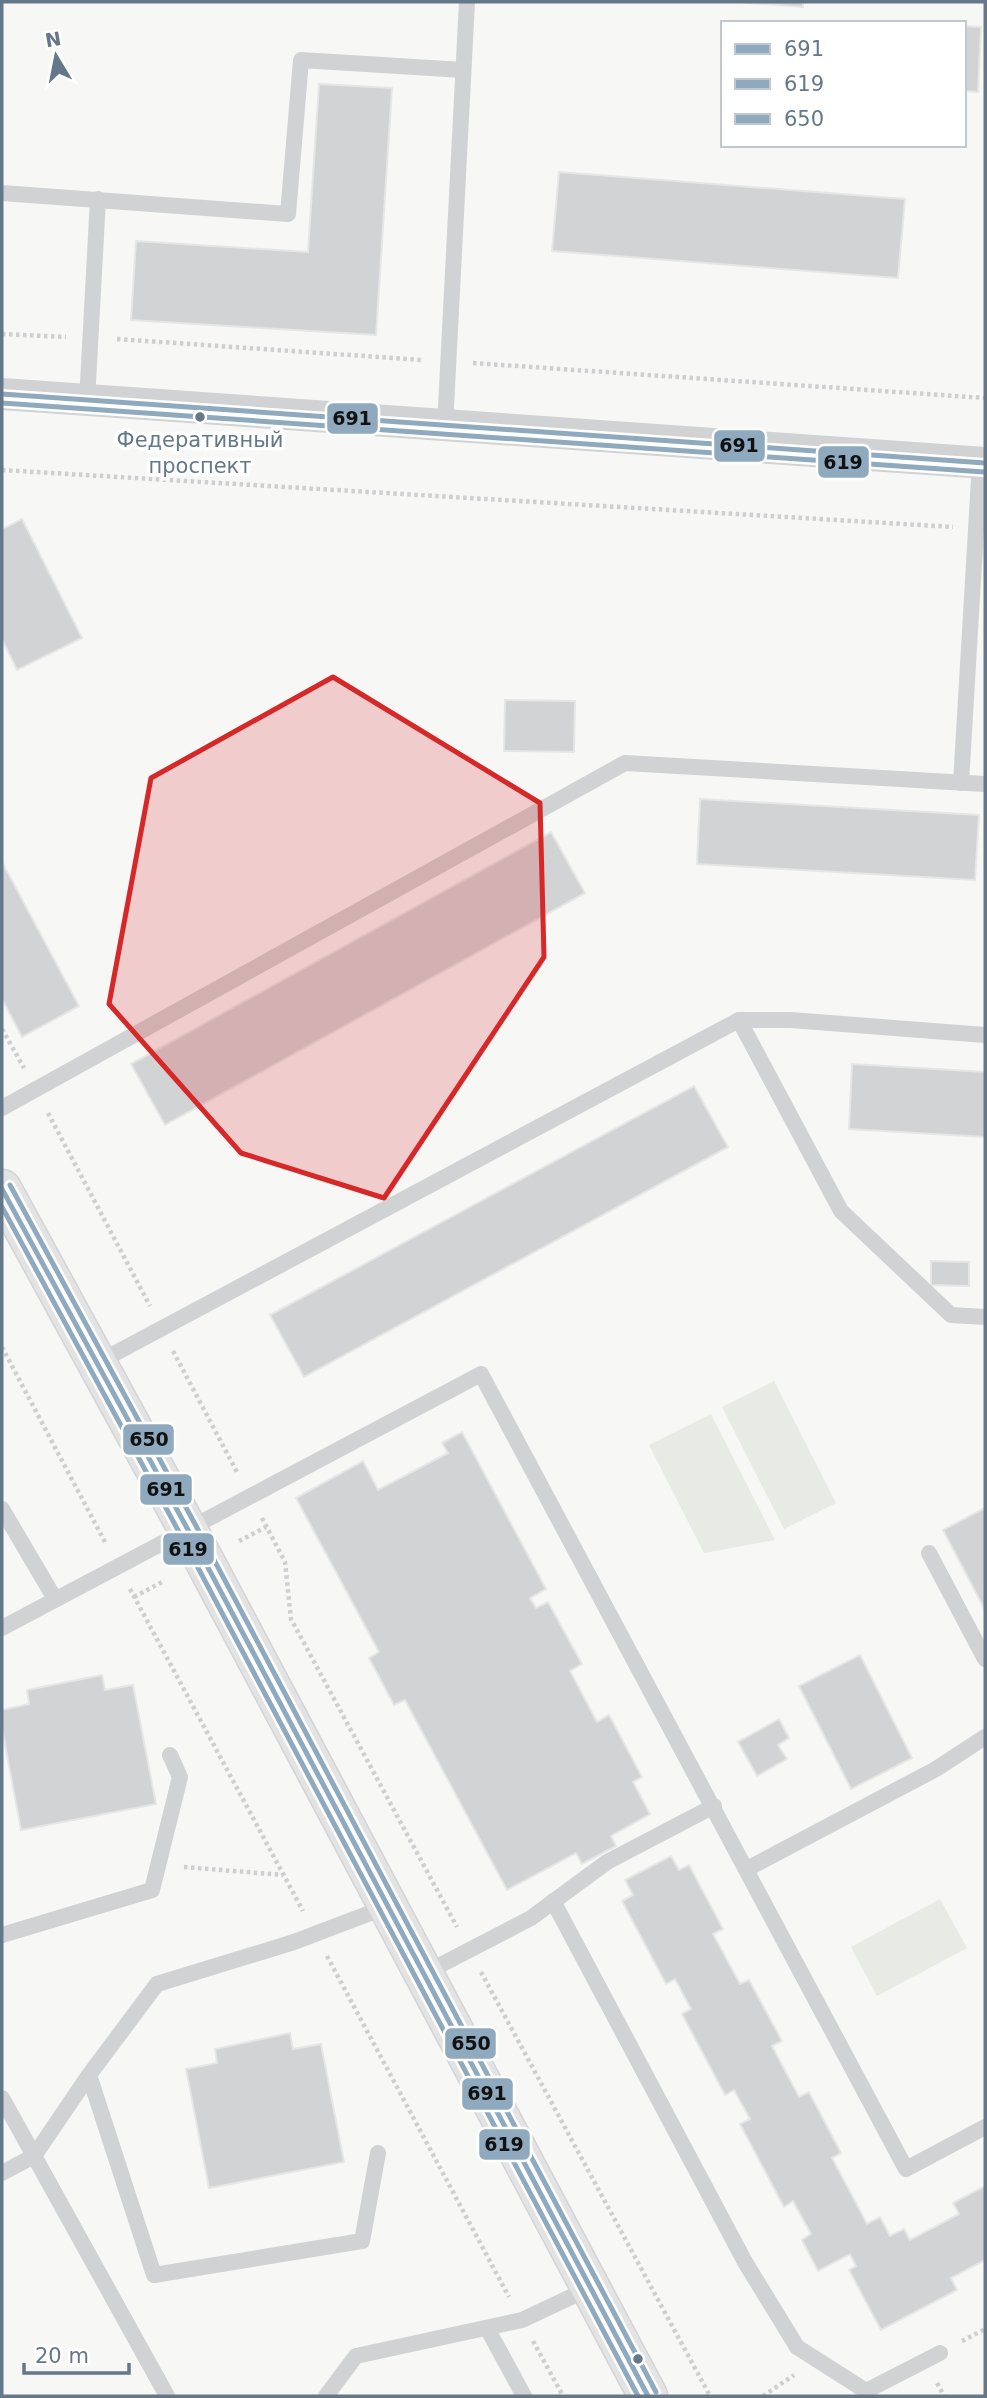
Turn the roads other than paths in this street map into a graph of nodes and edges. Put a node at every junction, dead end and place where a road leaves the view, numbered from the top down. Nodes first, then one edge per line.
1 (467, 2) edge
2 (463, 71) junction
3 (2, 193) edge
4 (98, 200) junction
5 (2, 394) edge
6 (87, 401) junction
7 (445, 426) junction
8 (983, 462) edge
9 (961, 783) junction
10 (985, 784) edge
11 (739, 1020) junction
12 (985, 1035) edge
13 (2, 1108) edge
14 (6, 1206) edge
15 (985, 1317) edge
16 (97, 1363) junction
17 (2, 1509) edge
18 (187, 1528) junction
19 (929, 1553) dead end
20 (55, 1599) junction
21 (2, 1628) edge
22 (985, 1659) edge
23 (985, 1737) edge
24 (170, 1755) dead end
25 (713, 1806) junction
26 (747, 1869) junction
27 (553, 1901) junction
28 (386, 1907) junction
29 (2, 1935) edge
30 (425, 1973) junction
31 (89, 2075) junction
32 (2, 2098) edge
33 (985, 2127) edge
34 (378, 2153) dead end
35 (34, 2156) junction
36 (2, 2173) edge
37 (590, 2288) junction
38 (487, 2328) junction
39 (940, 2353) dead end
40 (167, 2396) edge
41 (326, 2396) edge
42 (524, 2396) edge
43 (648, 2396) edge

1 - 2 lane
2 - 4 lane
2 - 7 lane
3 - 4 lane
4 - 6 lane
5 - 6 street
6 - 7 street
7 - 8 street
8 - 9 lane
9 - 10 lane
9 - 13 lane
11 - 12 lane
11 - 15 lane
11 - 16 lane
14 - 16 main road
16 - 18 main road
17 - 20 lane
18 - 20 lane
18 - 25 lane
18 - 28 main road
19 - 22 lane
20 - 21 lane
23 - 26 lane
24 - 29 lane
25 - 26 lane
25 - 27 lane
26 - 33 lane
27 - 30 lane
27 - 39 lane
28 - 30 main road
28 - 31 lane
30 - 37 main road
31 - 34 lane
31 - 35 lane
32 - 35 lane
35 - 36 lane
35 - 40 lane
37 - 38 lane
37 - 43 main road
38 - 41 lane
38 - 42 lane

